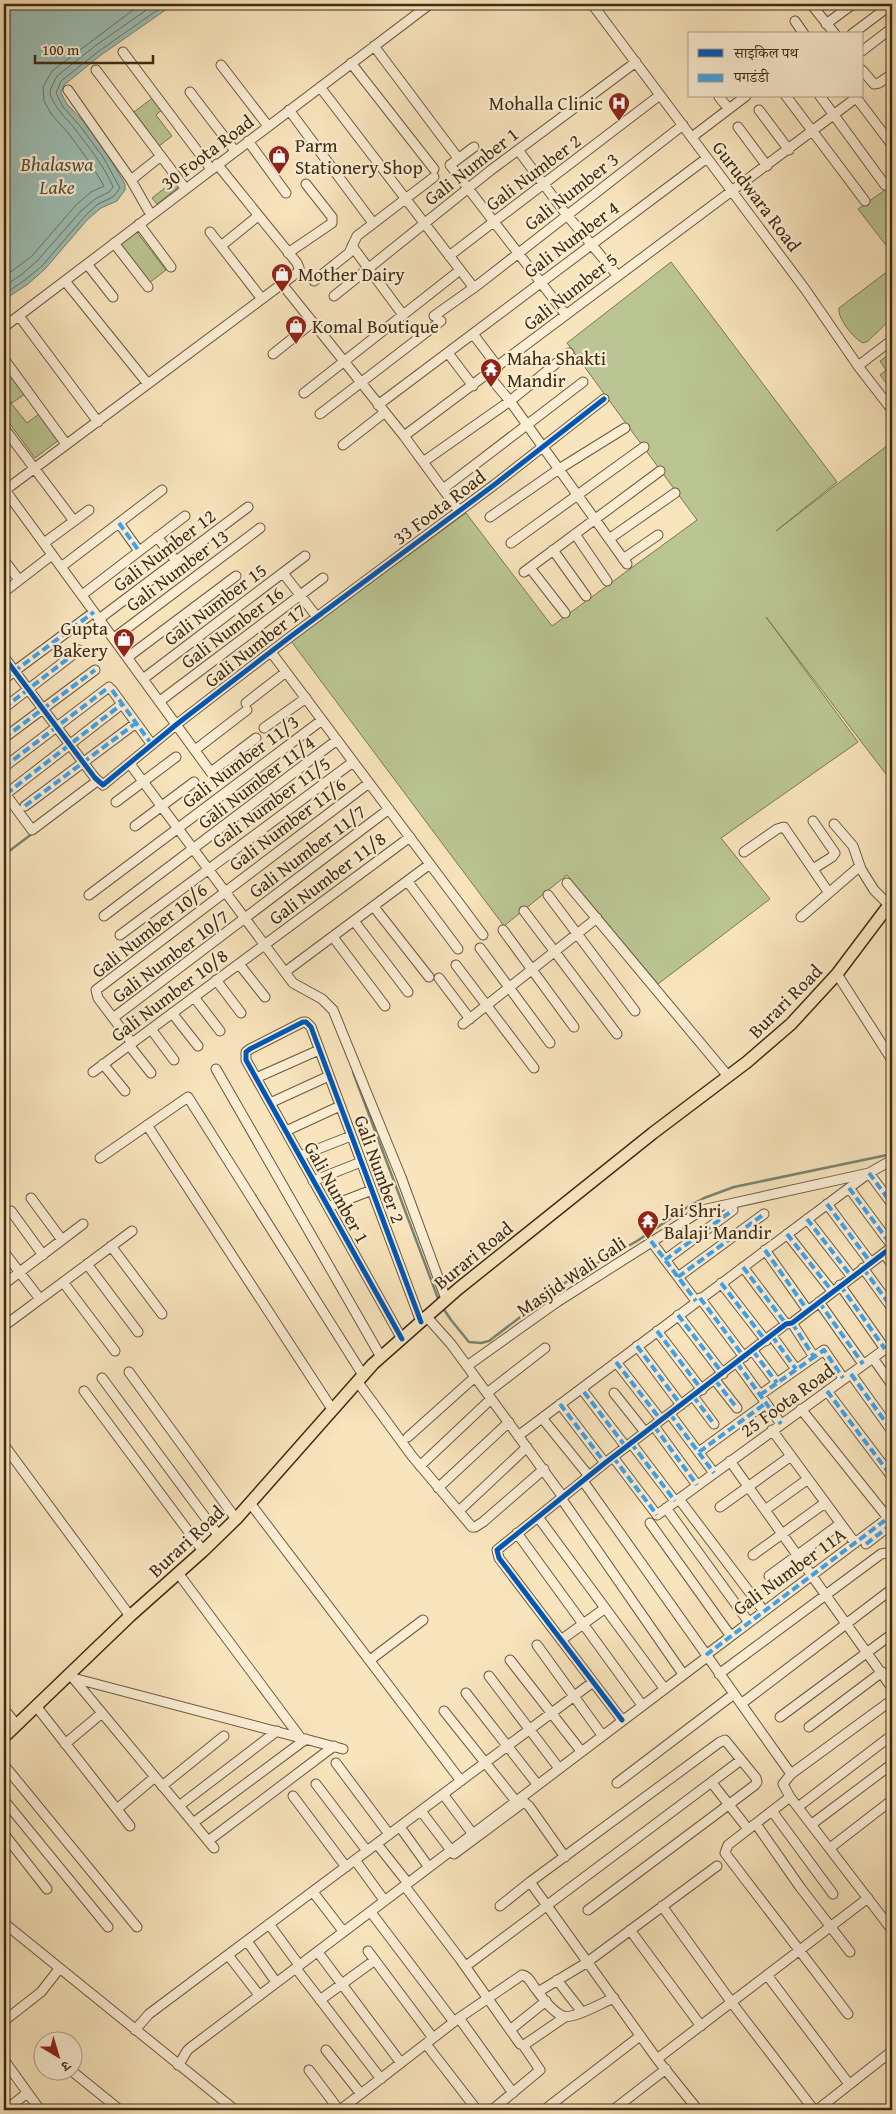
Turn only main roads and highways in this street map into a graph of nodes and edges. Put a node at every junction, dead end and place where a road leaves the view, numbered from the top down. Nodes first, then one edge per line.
1 (890, 903) edge
2 (4, 1737) edge

1 - 2 main road, Burari Road

